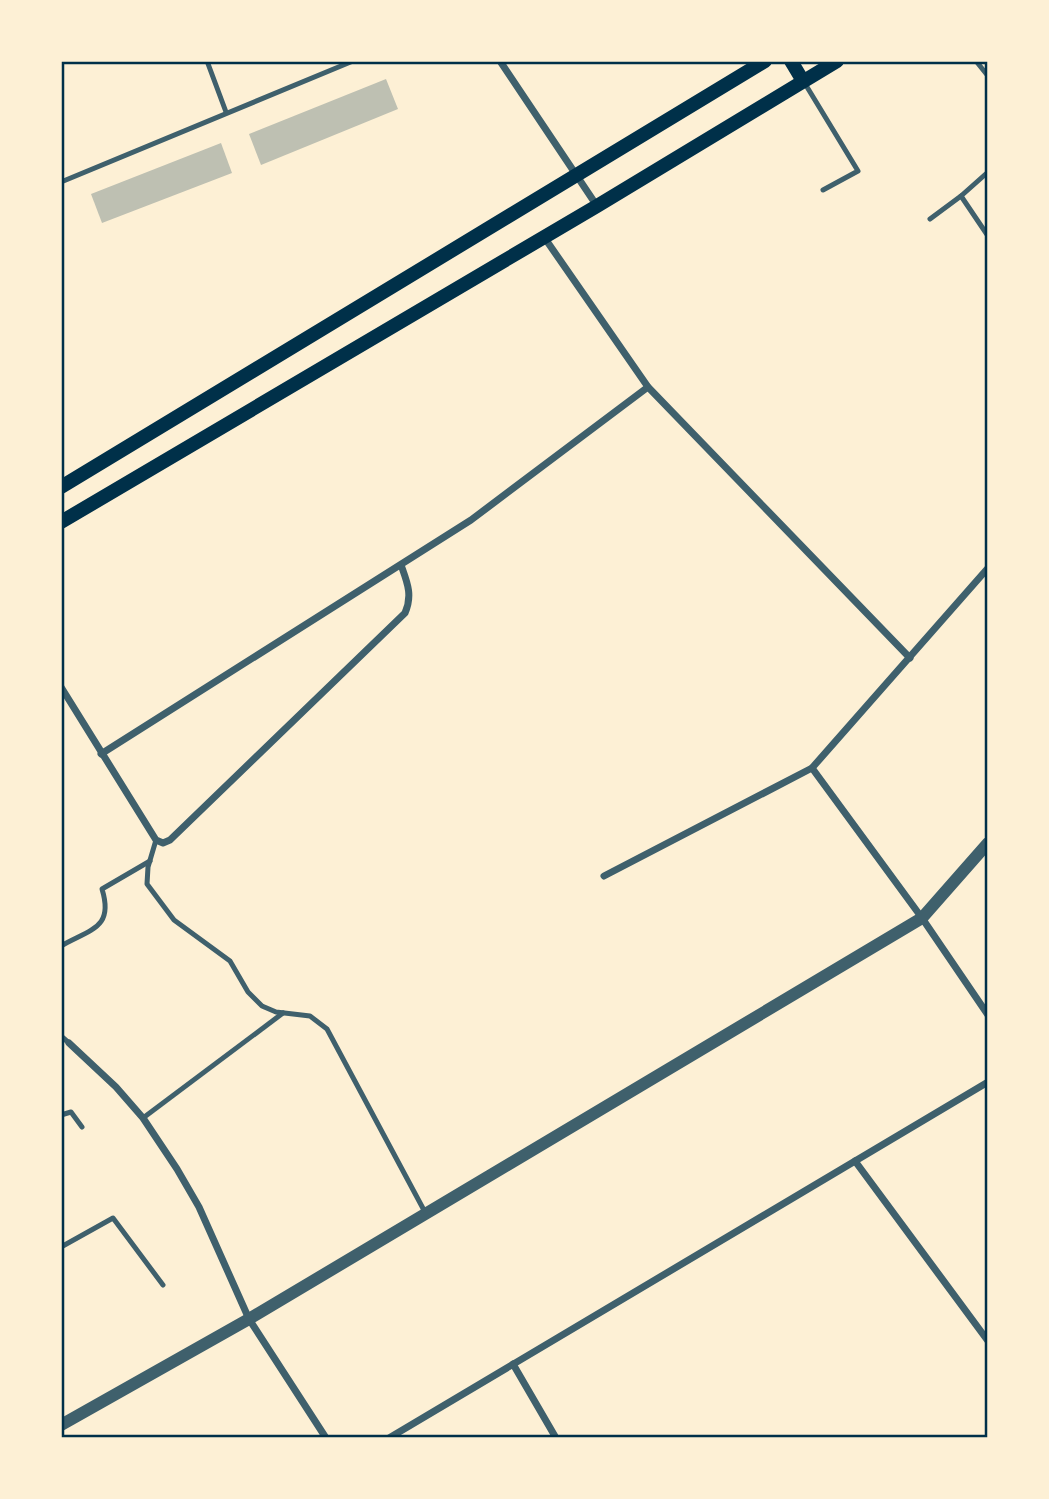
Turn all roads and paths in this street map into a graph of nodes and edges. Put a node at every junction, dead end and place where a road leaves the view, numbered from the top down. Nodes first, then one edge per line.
1 (207, 61) edge
2 (353, 61) edge
3 (500, 61) edge
4 (791, 61) edge
5 (837, 61) edge
6 (976, 61) edge
7 (762, 62) edge
8 (988, 76) edge
9 (803, 81) junction
10 (226, 112) junction
11 (988, 172) edge
12 (578, 174) junction
13 (61, 182) edge
14 (823, 190) dead end
15 (961, 196) junction
16 (597, 206) junction
17 (930, 219) dead end
18 (988, 236) edge
19 (544, 237) junction
20 (648, 387) junction
21 (61, 487) edge
22 (61, 522) edge
23 (401, 565) junction
24 (988, 568) edge
25 (910, 658) junction
26 (61, 687) edge
27 (101, 754) junction
28 (812, 768) junction
29 (156, 840) junction
30 (988, 843) edge
31 (149, 861) junction
32 (604, 876) dead end
33 (922, 918) junction
34 (61, 946) edge
35 (283, 1013) junction
36 (988, 1015) edge
37 (61, 1035) edge
38 (69, 1043) joint
39 (988, 1082) edge
40 (61, 1115) edge
41 (143, 1118) junction
42 (82, 1127) dead end
43 (855, 1161) junction
44 (426, 1214) junction
45 (61, 1247) edge
46 (163, 1285) dead end
47 (249, 1319) junction
48 (988, 1341) edge
49 (513, 1364) junction
50 (61, 1425) edge
51 (326, 1438) edge
52 (390, 1438) edge
53 (556, 1438) edge

1 - 10 lane
2 - 10 lane
3 - 12 street
4 - 9 main road
5 - 9 main road
6 - 8 lane
7 - 12 main road
9 - 14 lane
9 - 16 main road
10 - 13 lane
11 - 15 lane
12 - 16 street
12 - 21 main road
15 - 17 lane
15 - 18 lane
16 - 19 main road
19 - 20 street
19 - 22 main road
20 - 23 street
20 - 25 street
23 - 27 street
23 - 29 street
24 - 25 street
25 - 28 street
26 - 27 street
27 - 29 street
28 - 32 street
28 - 33 street
29 - 31 lane
30 - 33 street
31 - 34 lane
31 - 35 lane
33 - 36 street
33 - 44 street
35 - 41 lane
35 - 44 lane
37 - 38 lane
38 - 41 street
39 - 43 street
40 - 42 lane
41 - 47 street
43 - 48 street
43 - 49 street
44 - 47 street
45 - 46 lane
47 - 50 street
47 - 51 street
49 - 52 street
49 - 53 street

